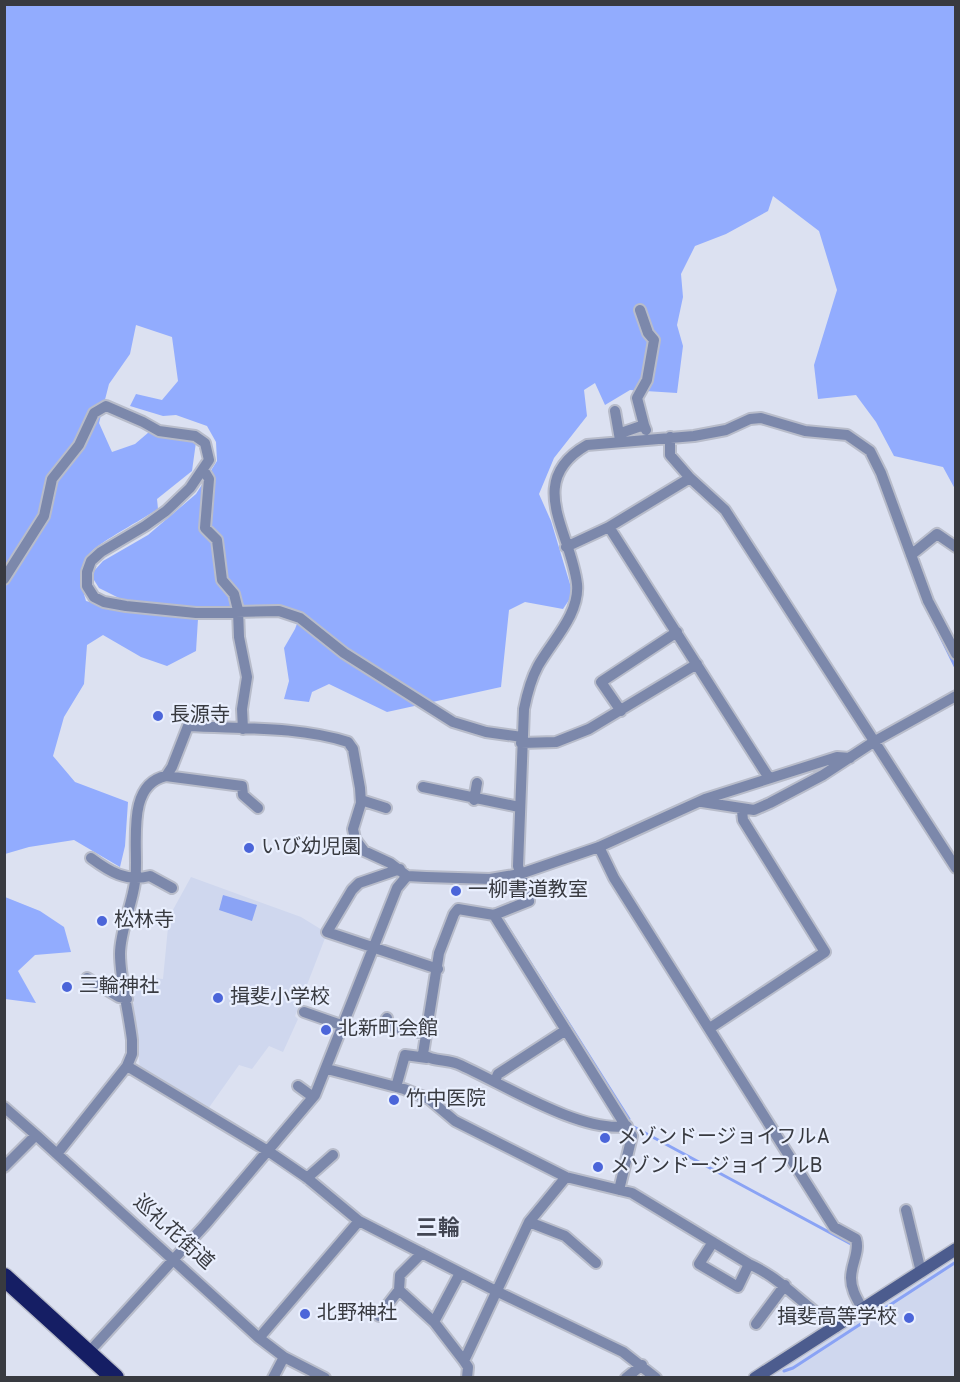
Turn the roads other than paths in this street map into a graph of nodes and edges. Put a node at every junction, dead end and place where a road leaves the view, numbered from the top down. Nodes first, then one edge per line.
1 (640, 310) dead end
2 (615, 411) dead end
3 (644, 425) junction
4 (620, 437) junction
5 (670, 437) junction
6 (647, 438) junction
7 (203, 469) junction
8 (690, 478) junction
9 (609, 527) junction
10 (566, 547) junction
11 (956, 547) edge
12 (911, 555) junction
13 (4, 579) edge
14 (238, 614) junction
15 (677, 632) junction
16 (956, 654) edge
17 (697, 664) junction
18 (956, 696) edge
19 (621, 711) junction
20 (243, 729) junction
21 (522, 740) junction
22 (874, 741) junction
23 (850, 758) junction
24 (166, 776) junction
25 (769, 778) junction
26 (477, 783) dead end
27 (423, 788) dead end
28 (361, 800) junction
29 (474, 800) junction
30 (702, 802) junction
31 (519, 807) junction
32 (258, 808) dead end
33 (386, 808) dead end
34 (742, 811) dead end
35 (599, 847) junction
36 (91, 858) dead end
37 (956, 868) edge
38 (404, 873) junction
39 (520, 874) junction
40 (136, 879) junction
41 (172, 888) dead end
42 (494, 915) junction
43 (374, 948) junction
44 (438, 969) junction
45 (87, 978) dead end
46 (127, 999) junction
47 (304, 1012) dead end
48 (387, 1018) dead end
49 (344, 1026) junction
50 (710, 1028) junction
51 (566, 1030) junction
52 (427, 1034) junction
53 (427, 1058) junction
54 (127, 1066) junction
55 (327, 1069) junction
56 (495, 1081) junction
57 (298, 1086) dead end
58 (396, 1087) junction
59 (313, 1097) junction
60 (4, 1107) edge
61 (627, 1126) junction
62 (36, 1135) junction
63 (267, 1151) junction
64 (57, 1154) junction
65 (333, 1155) dead end
66 (4, 1167) edge
67 (566, 1177) junction
68 (307, 1178) junction
69 (619, 1190) junction
70 (906, 1210) dead end
71 (359, 1221) junction
72 (529, 1222) junction
73 (713, 1242) junction
74 (956, 1249) edge
75 (422, 1252) junction
76 (173, 1259) junction
77 (596, 1263) dead end
78 (749, 1264) junction
79 (460, 1272) junction
80 (921, 1272) junction
81 (4, 1277) edge
82 (785, 1285) junction
83 (399, 1290) junction
84 (496, 1291) junction
85 (863, 1310) junction
86 (379, 1316) dead end
87 (434, 1322) junction
88 (756, 1324) dead end
89 (836, 1326) junction
90 (259, 1338) junction
91 (88, 1353) junction
92 (284, 1358) junction
93 (464, 1362) junction
94 (642, 1365) junction
95 (115, 1377) edge
96 (273, 1377) edge
97 (325, 1377) edge
98 (467, 1377) edge
99 (626, 1377) edge
100 (656, 1377) edge
101 (755, 1377) edge

1 - 3 street
2 - 4 street
3 - 4 street
3 - 6 street
4 - 6 street
4 - 10 street
5 - 6 street
5 - 8 street
5 - 12 street
7 - 13 street
7 - 14 street
7 - 14 street
8 - 9 street
8 - 22 street
9 - 10 street
9 - 15 street
10 - 21 street
11 - 12 street
12 - 16 street
14 - 20 street
14 - 21 street
15 - 17 street
15 - 19 street
17 - 19 street
17 - 25 street
18 - 22 street
19 - 21 street
20 - 24 street
20 - 28 street
21 - 31 street
22 - 23 street
22 - 37 street
23 - 25 street
23 - 30 street
24 - 32 street
24 - 40 street
25 - 30 street
26 - 29 street
27 - 29 street
28 - 33 street
28 - 38 street
29 - 31 street
30 - 35 street
31 - 39 street
34 - 50 street
35 - 39 street
35 - 50 street
36 - 40 street
38 - 39 street
38 - 43 street
38 - 43 street
39 - 42 street
40 - 41 street
40 - 46 street
42 - 44 street
42 - 51 street
43 - 44 street
43 - 49 street
44 - 52 street
45 - 46 street
46 - 54 street
47 - 49 street
48 - 52 street
49 - 55 street
50 - 85 street
51 - 56 street
51 - 61 street
52 - 53 street
53 - 56 street
53 - 58 street
54 - 63 street
54 - 64 street
55 - 58 street
55 - 59 street
56 - 61 street
57 - 59 street
58 - 67 street
59 - 63 street
60 - 62 street, 巡礼花街道
61 - 69 street
62 - 64 street, 巡礼花街道
62 - 66 street
63 - 68 street
63 - 76 street
64 - 76 street, 巡礼花街道
65 - 68 street
67 - 69 street
67 - 72 street
68 - 71 street
69 - 73 street
70 - 80 street
71 - 75 street
71 - 90 street
72 - 77 street
72 - 84 street
73 - 78 street
73 - 78 street
74 - 80 street
75 - 79 street
75 - 83 street
76 - 90 street, 巡礼花街道
76 - 91 street
78 - 82 street
79 - 84 street
79 - 87 street
80 - 85 street
81 - 91 highway
82 - 88 street
82 - 89 street
83 - 86 street
83 - 87 street
84 - 93 street
84 - 94 street
85 - 89 street
87 - 93 street
89 - 101 street
90 - 92 street, 巡礼花街道
91 - 95 highway
92 - 96 street
92 - 97 street, 巡礼花街道
93 - 98 street
94 - 99 street
94 - 100 street

